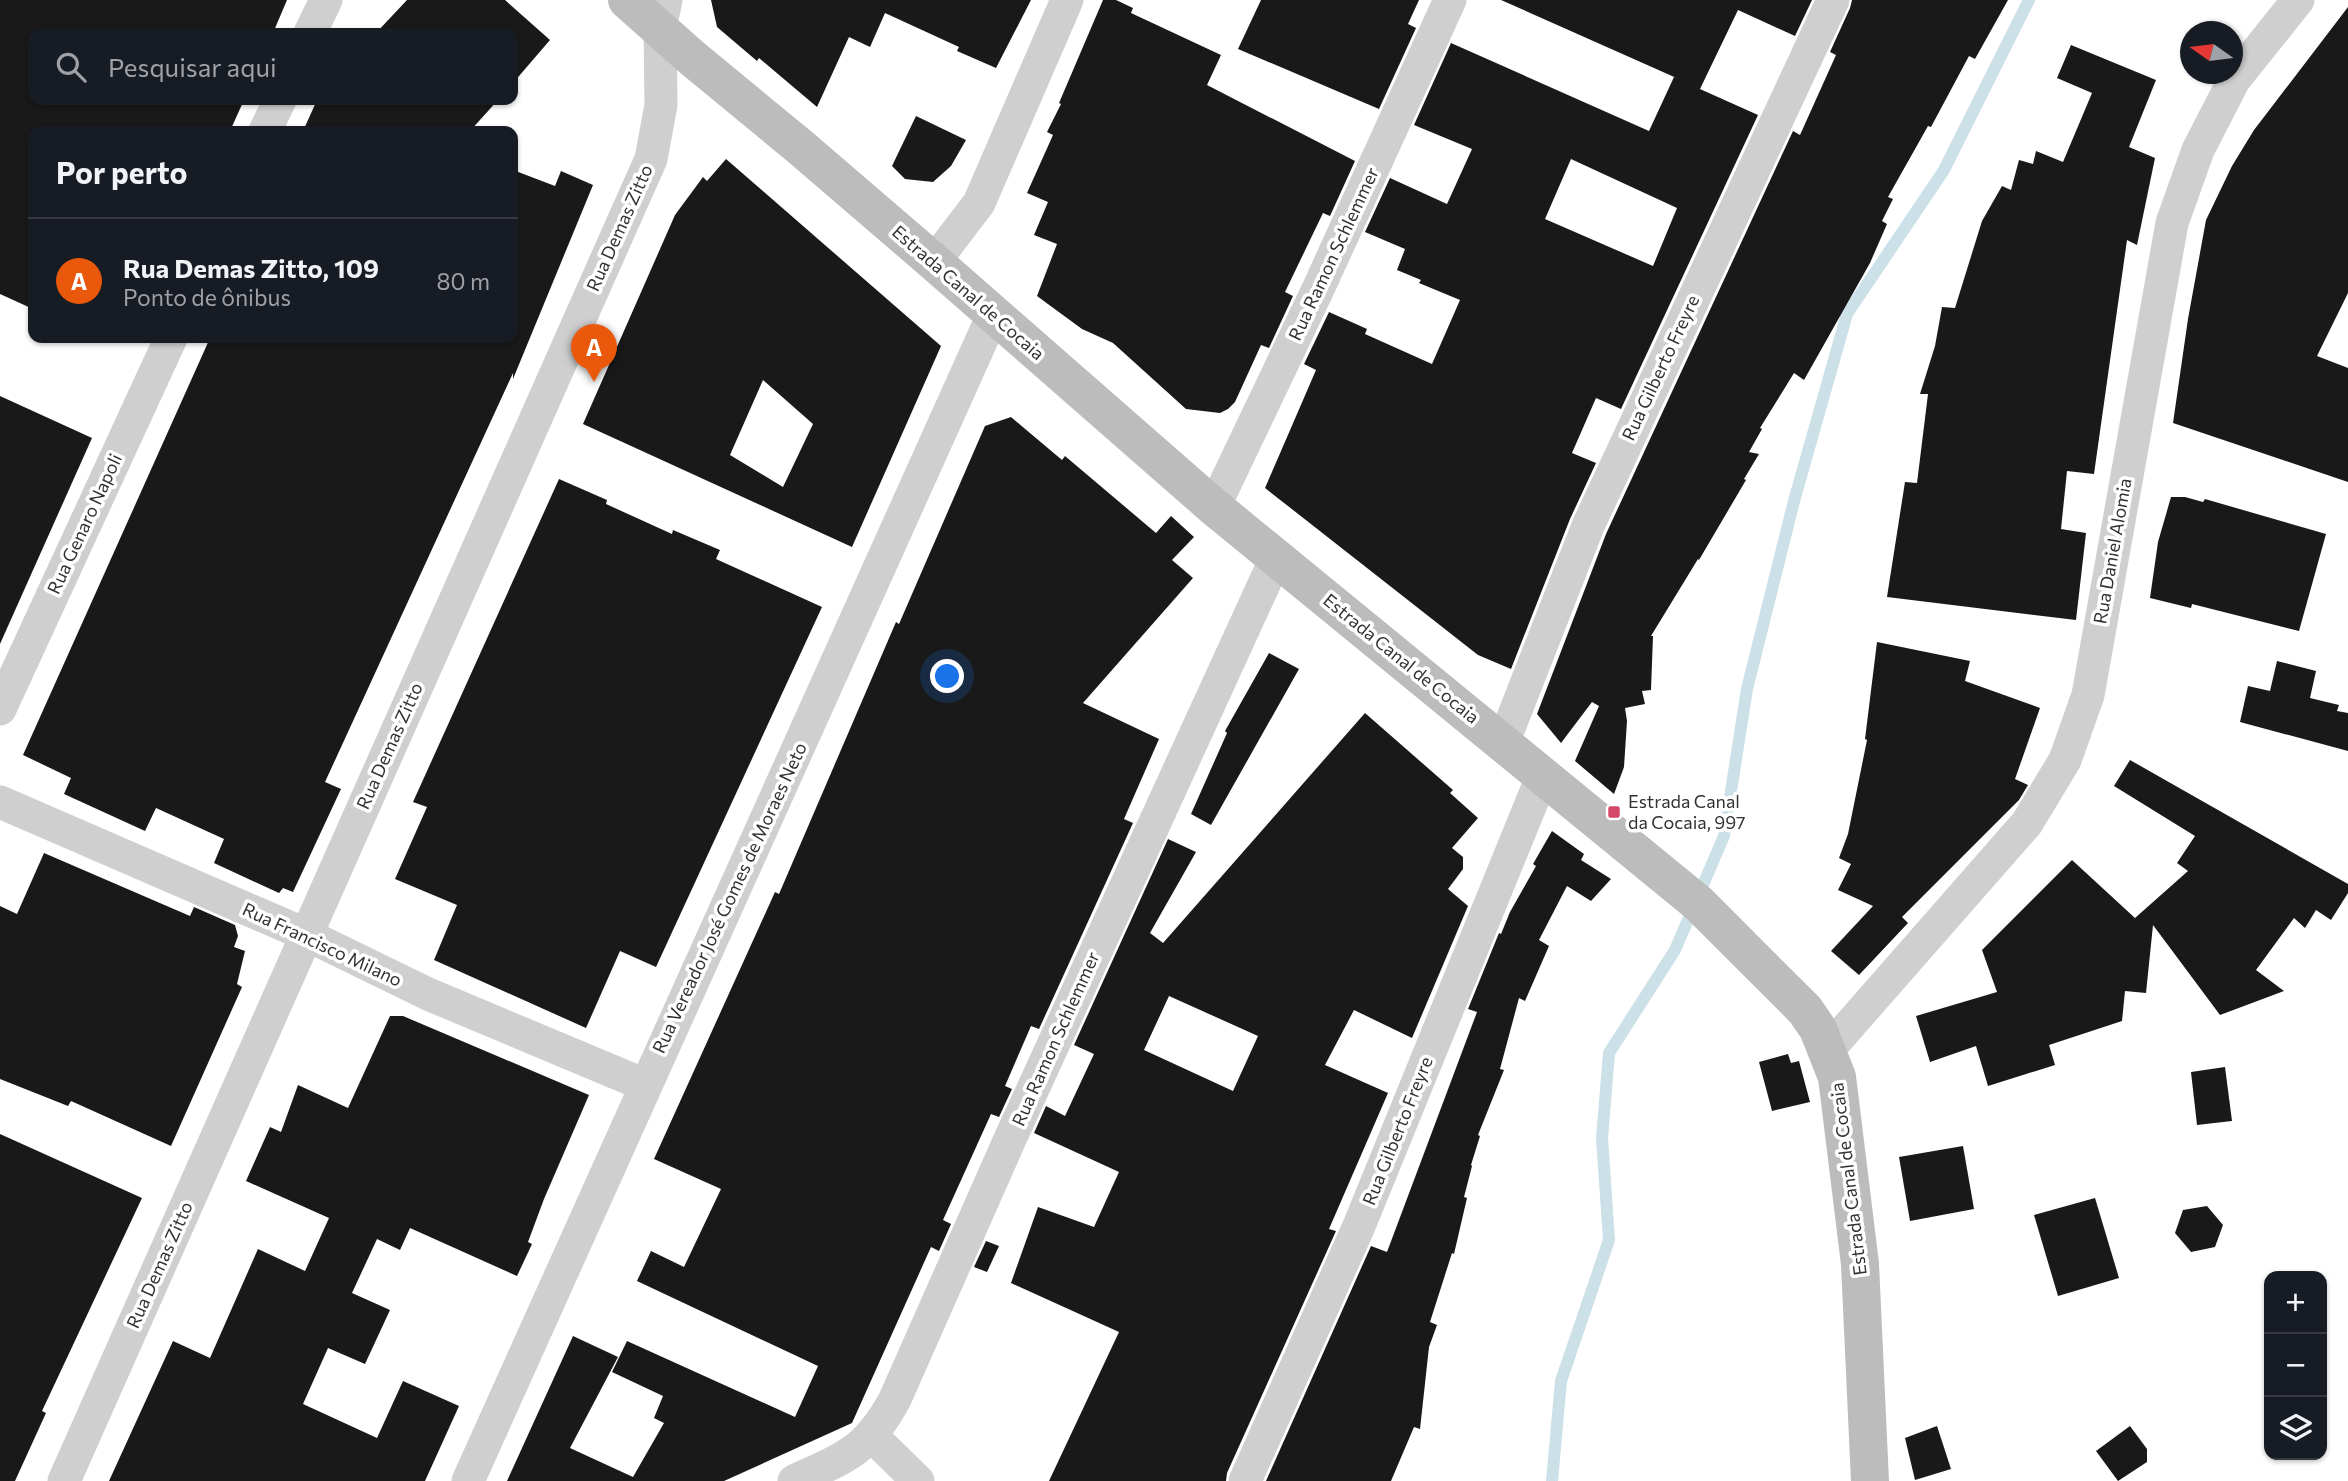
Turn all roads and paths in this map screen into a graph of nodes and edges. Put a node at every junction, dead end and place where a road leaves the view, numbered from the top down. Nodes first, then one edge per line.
1 (326, 0) edge
2 (627, 0) edge
3 (1067, 0) edge
4 (1450, 0) edge
5 (1833, 0) edge
6 (2298, 0) edge
7 (663, 14) edge
8 (312, 28) edge
9 (278, 105) edge
10 (267, 126) edge
11 (934, 262) junction
12 (993, 315) junction
13 (169, 343) edge
14 (1214, 507) junction
15 (1276, 558) junction
16 (0, 709) edge
17 (1503, 743) junction
18 (1542, 777) junction
19 (0, 802) edge
20 (307, 935) junction
21 (1827, 1051) junction
22 (645, 1085) junction
23 (872, 1436) junction
24 (64, 1481) edge
25 (468, 1481) edge
26 (794, 1481) edge
27 (918, 1481) edge
28 (1245, 1481) edge
29 (1870, 1481) edge

1 - 8 street
2 - 7 main road, Estrada Canal de Cocaia
3 - 11 street
4 - 14 street, Rua Ramon Schlemmer
5 - 17 street, Rua Gilberto Freyre
6 - 21 street, Rua Daniel Alomia
7 - 11 main road, Estrada Canal de Cocaia
7 - 20 street, Rua Demas Zitto
9 - 10 street
11 - 12 main road, Estrada Canal de Cocaia
12 - 14 main road, Estrada Canal de Cocaia
12 - 22 street, Rua Vereador José Gomes de Moraes Neto
13 - 16 street, Rua Genaro Napoli
14 - 15 main road, Estrada Canal de Cocaia
15 - 17 main road, Estrada Canal de Cocaia
15 - 23 street, Rua Ramon Schlemmer
17 - 18 main road, Estrada Canal de Cocaia
18 - 21 main road, Estrada Canal de Cocaia
18 - 28 street, Rua Gilberto Freyre
19 - 20 street, Rua Francisco Milano
20 - 22 street, Rua Francisco Milano
20 - 24 street, Rua Demas Zitto
21 - 29 main road, Estrada Canal de Cocaia
22 - 25 street, Rua Vereador José Gomes de Moraes Neto
23 - 26 street, Rua Ramon Schlemmer
23 - 27 street

